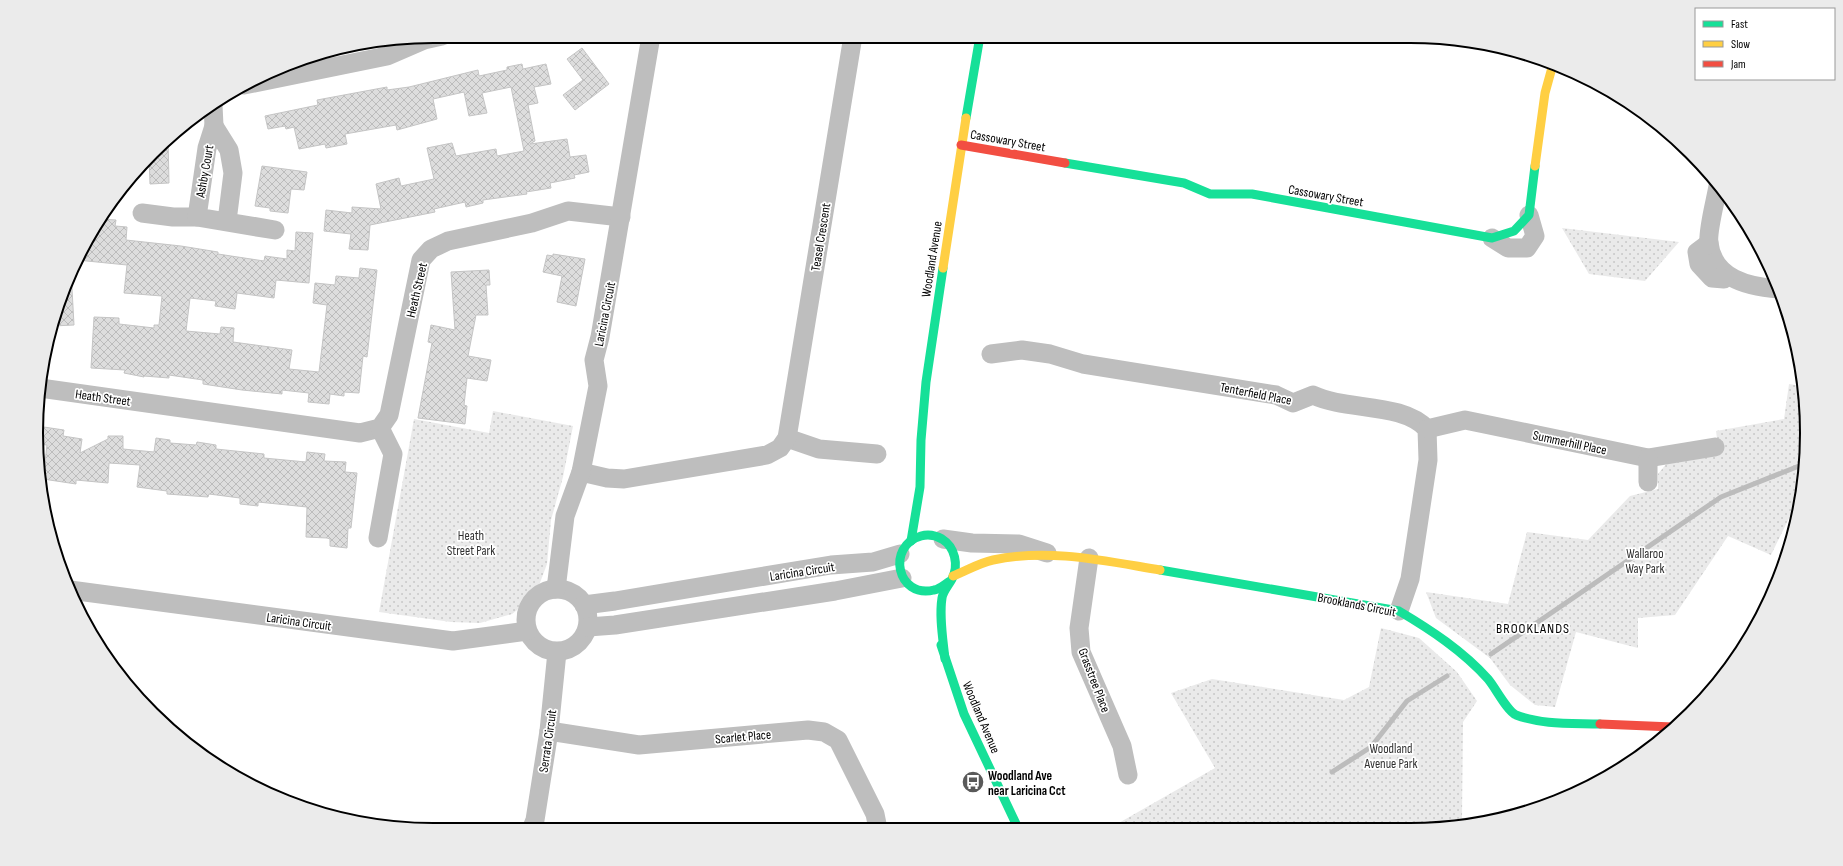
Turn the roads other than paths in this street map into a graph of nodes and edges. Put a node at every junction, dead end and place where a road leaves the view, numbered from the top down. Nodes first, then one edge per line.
1 (650, 43) edge
2 (852, 43) edge
3 (979, 43) edge
4 (416, 44) edge
5 (1552, 70) edge
6 (267, 80) edge
7 (213, 111) edge
8 (214, 126) junction
9 (961, 145) junction
10 (1717, 193) edge
11 (142, 213) dead end
12 (1529, 215) joint
13 (197, 217) junction
14 (621, 217) junction
15 (227, 221) junction
16 (276, 230) dead end
17 (1492, 238) joint
18 (1772, 288) edge
19 (991, 354) dead end
20 (45, 389) edge
21 (380, 428) junction
22 (1427, 429) junction
23 (787, 438) junction
24 (1714, 447) dead end
25 (877, 454) dead end
26 (1648, 458) junction
27 (581, 472) junction
28 (1648, 482) dead end
29 (920, 487) junction
30 (927, 506) dead end
31 (939, 534) junction
32 (378, 538) dead end
33 (906, 547) junction
34 (1050, 554) junction
35 (1089, 558) junction
36 (902, 578) junction
37 (952, 579) junction
38 (556, 589) junction
39 (917, 590) junction
40 (77, 591) edge
41 (924, 603) dead end
42 (584, 605) junction
43 (1399, 612) junction
44 (931, 616) dead end
45 (588, 627) junction
46 (527, 631) junction
47 (557, 652) junction
48 (945, 659) junction
49 (1667, 726) edge
50 (550, 731) junction
51 (1128, 775) dead end
52 (534, 823) edge
53 (877, 823) edge
54 (1016, 823) edge

1 - 14 street, Laricina Circuit
2 - 23 street, Teasel Crescent
3 - 9 street, Woodland Avenue
4 - 6 street
5 - 12 street
7 - 8 street, Ashby Court
8 - 13 street, Ashby Court
8 - 15 street, Ashby Court
9 - 17 street, Cassowary Street
9 - 29 street, Woodland Avenue
10 - 18 street
11 - 13 street
12 - 17 street
13 - 15 street
14 - 21 street, Heath Street
14 - 27 street, Laricina Circuit
15 - 16 street
19 - 22 street, Tenterfield Place
20 - 21 street, Heath Street
21 - 32 street
22 - 26 street, Summerhill Place
22 - 43 street
23 - 25 street
23 - 27 street
24 - 26 street, Summerhill Place
26 - 28 street
27 - 38 street, Laricina Circuit
29 - 30 street, Woodland Avenue
29 - 33 street, Woodland Avenue
31 - 33 street
31 - 34 street, Brooklands Circuit
31 - 37 street, Woodland Avenue
33 - 36 street, Woodland Avenue
33 - 42 street, Laricina Circuit
34 - 35 street, Brooklands Circuit
34 - 37 street, Brooklands Circuit
35 - 43 street, Brooklands Circuit
35 - 51 street, Grasstree Place
36 - 39 street
36 - 45 street, Laricina Circuit
37 - 39 street
37 - 48 street, Woodland Avenue
38 - 42 street
38 - 46 street
39 - 41 street
40 - 46 street, Laricina Circuit
42 - 45 street
43 - 49 street, Brooklands Circuit
44 - 48 street, Woodland Avenue
45 - 47 street
46 - 47 street
47 - 50 street, Serrata Circuit
48 - 54 street, Woodland Avenue
50 - 52 street, Serrata Circuit
50 - 53 street, Scarlet Place

